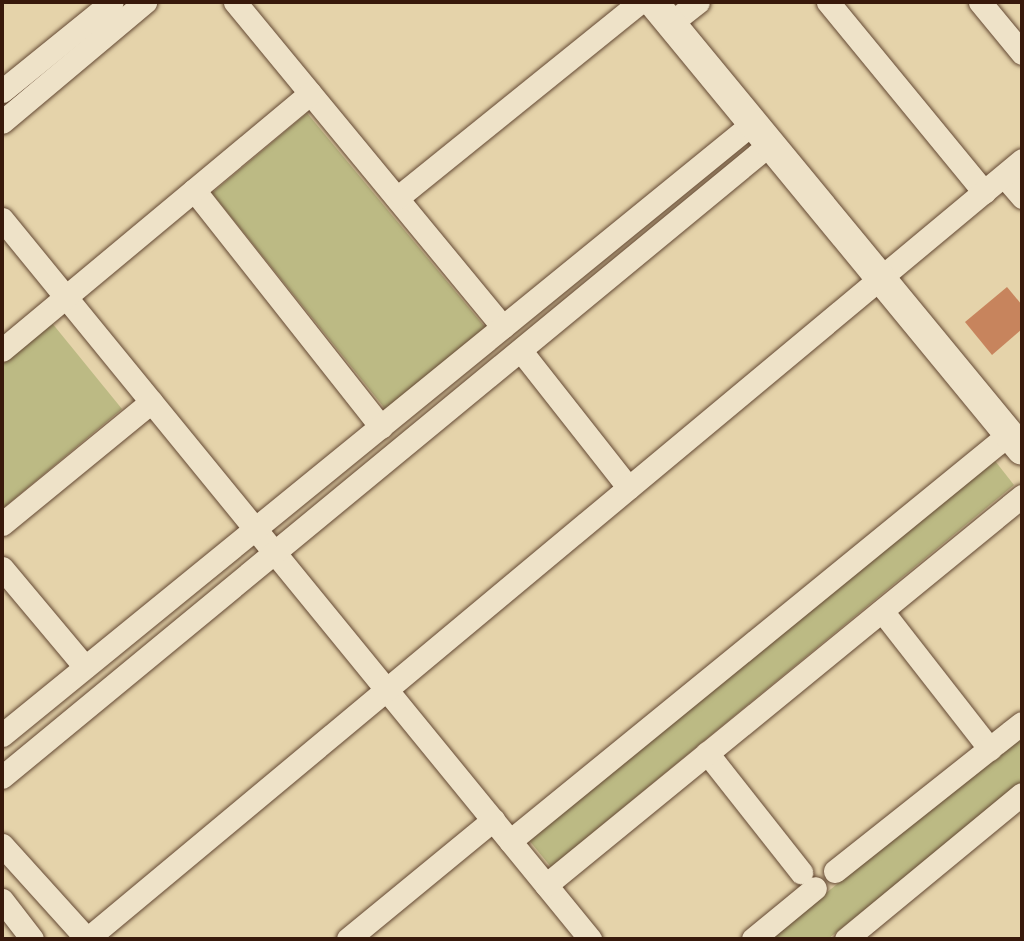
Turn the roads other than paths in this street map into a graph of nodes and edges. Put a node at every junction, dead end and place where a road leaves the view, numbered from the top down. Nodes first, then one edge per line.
1 (112, 2) edge
2 (145, 2) edge
3 (235, 2) edge
4 (640, 2) edge
5 (698, 2) edge
6 (828, 2) edge
7 (981, 2) edge
8 (662, 13) edge
9 (1022, 53) edge
10 (2, 91) edge
11 (310, 93) junction
12 (2, 122) edge
13 (762, 133) junction
14 (1022, 160) edge
15 (1004, 176) junction
16 (194, 190) junction
17 (984, 192) junction
18 (1022, 197) edge
19 (397, 198) junction
20 (2, 219) edge
21 (881, 279) junction
22 (65, 297) junction
23 (503, 327) junction
24 (2, 350) edge
25 (521, 351) junction
26 (151, 402) junction
27 (382, 427) junction
28 (1015, 442) edge
29 (629, 488) junction
30 (1022, 496) edge
31 (2, 524) edge
32 (256, 530) junction
33 (276, 555) junction
34 (2, 568) edge
35 (882, 611) junction
36 (85, 667) junction
37 (387, 690) junction
38 (1022, 723) edge
39 (2, 736) edge
40 (990, 749) junction
41 (707, 753) junction
42 (2, 777) edge
43 (1022, 794) edge
44 (493, 820) junction
45 (510, 841) junction
46 (2, 845) edge
47 (835, 871) dead end
48 (546, 885) junction
49 (2, 900) edge
50 (33, 939) edge
51 (87, 939) edge
52 (348, 939) edge
53 (590, 939) edge
54 (753, 939) edge
55 (846, 939) edge

1 - 10 street
2 - 12 street
3 - 11 street
4 - 19 street
5 - 8 street
6 - 17 street
7 - 9 street
8 - 13 street
11 - 16 street
11 - 19 street
13 - 21 street
13 - 23 street
13 - 25 street
14 - 15 street
15 - 17 street
15 - 18 street
16 - 22 street
16 - 27 street
17 - 21 street
19 - 23 street
20 - 22 street
21 - 28 street
21 - 29 street
22 - 24 street
22 - 26 street
23 - 27 street
25 - 29 street
25 - 33 street
26 - 31 street
26 - 32 street
27 - 32 street
28 - 45 street
29 - 37 street
30 - 35 street
32 - 33 street
32 - 36 street
33 - 37 street
33 - 42 street
34 - 36 street
35 - 40 street
35 - 41 street
36 - 39 street
37 - 44 street
37 - 51 street
38 - 40 street
40 - 47 street
41 - 48 street
41 - 54 street
43 - 55 street
44 - 45 street
44 - 52 street
45 - 48 street
46 - 51 street
48 - 53 street
49 - 50 street

